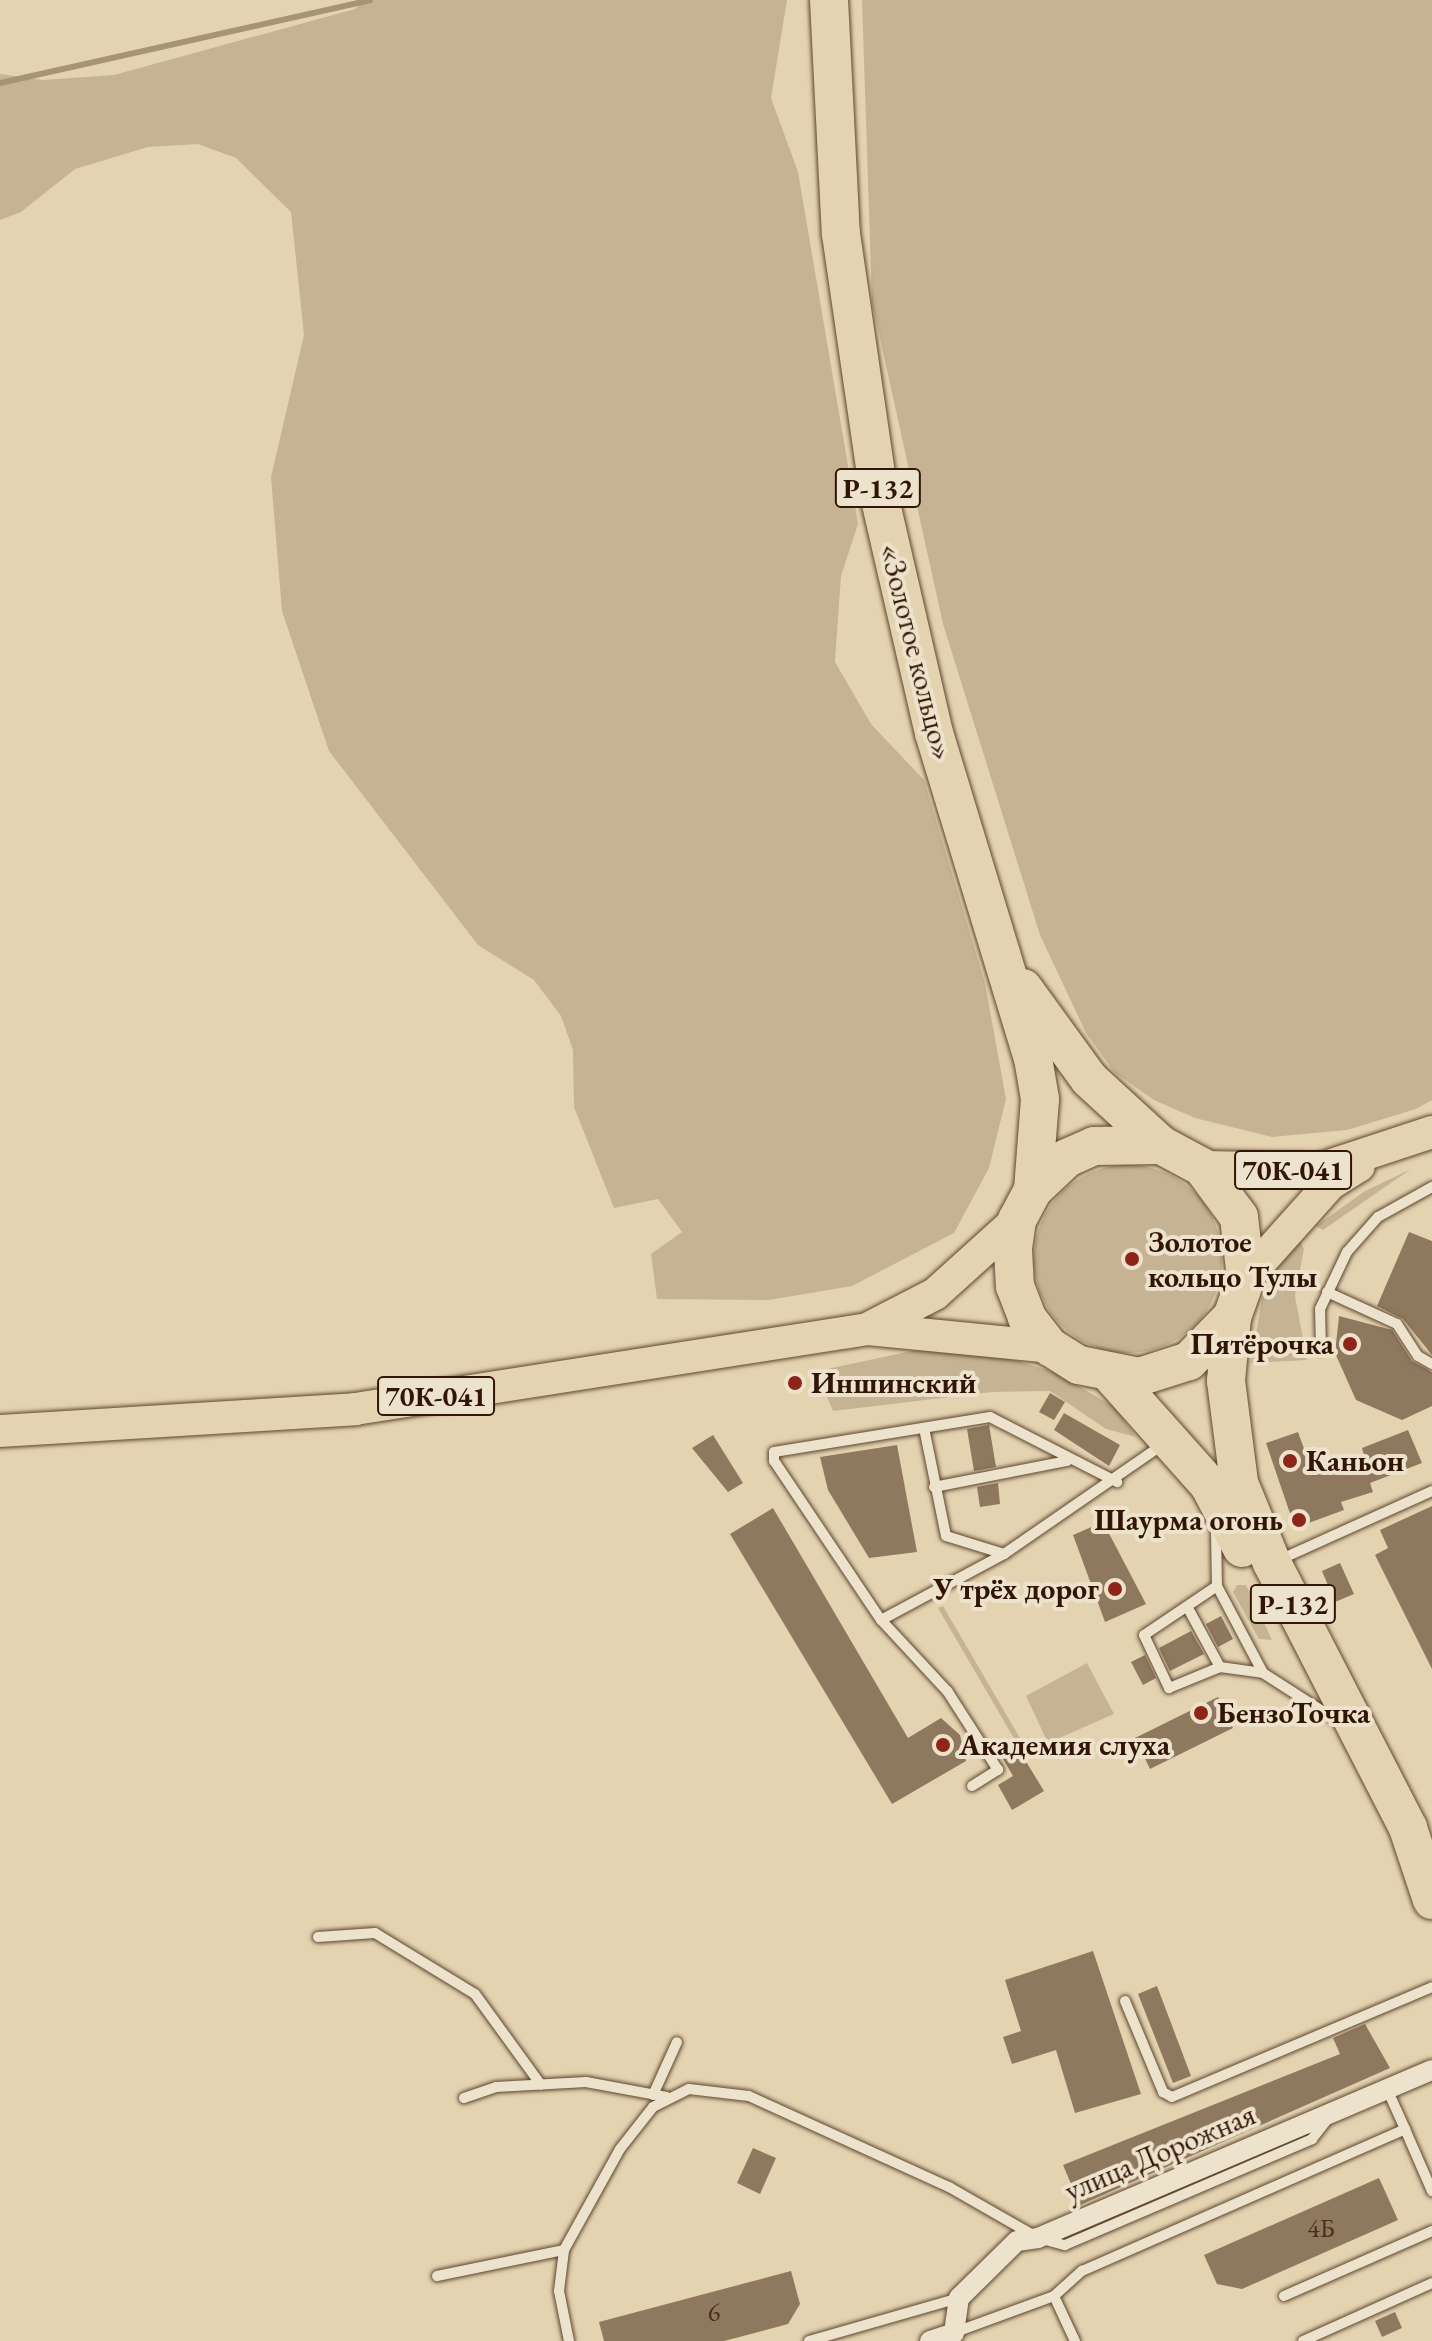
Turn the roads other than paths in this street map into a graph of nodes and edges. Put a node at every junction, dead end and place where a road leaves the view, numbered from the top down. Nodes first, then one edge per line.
1 (829, 0) edge
2 (1008, 962) junction
3 (1432, 1132) edge
4 (1161, 1145) junction
5 (1382, 1152) junction
6 (1202, 1167) junction
7 (1432, 1187) edge
8 (1025, 1205) junction
9 (1246, 1278) junction
10 (1327, 1292) junction
11 (868, 1329) junction
12 (1220, 1332) junction
13 (1050, 1347) junction
14 (1321, 1349) dead end
15 (1432, 1364) edge
16 (1112, 1376) junction
17 (924, 1428) junction
18 (0, 1431) edge
19 (1172, 1437) junction
20 (1067, 1461) junction
21 (1117, 1482) junction
22 (1209, 1485) junction
23 (934, 1487) junction
24 (1432, 1491) edge
25 (1004, 1554) junction
26 (1272, 1563) junction
27 (1217, 1586) junction
28 (1189, 1610) junction
29 (881, 1620) junction
30 (1220, 1667) junction
31 (1263, 1673) junction
32 (1330, 1716) junction
33 (972, 1786) dead end
34 (1428, 1890) edge
35 (318, 1937) dead end
36 (1432, 1987) edge
37 (1125, 2001) dead end
38 (677, 2042) dead end
39 (1432, 2070) edge
40 (541, 2085) junction
41 (1387, 2089) junction
42 (653, 2095) junction
43 (667, 2097) junction
44 (464, 2098) dead end
45 (1405, 2129) junction
46 (1432, 2191) edge
47 (1432, 2231) edge
48 (1038, 2238) junction
49 (564, 2250) junction
50 (437, 2276) dead end
51 (1432, 2283) edge
52 (1054, 2296) junction
53 (1284, 2296) dead end
54 (959, 2298) junction
55 (953, 2337) edge
56 (569, 2341) edge
57 (809, 2341) edge
58 (930, 2341) edge
59 (1075, 2341) edge
60 (1303, 2341) edge

1 - 2 highway, «Золотое кольцо» / Р-132
2 - 4 highway, «Золотое кольцо» / Р-132
2 - 8 highway, «Золотое кольцо» / Р-132
3 - 5 main road, 70К-041
4 - 6 highway, «Золотое кольцо» / Р-132
4 - 8 highway, «Золотое кольцо» / Р-132
5 - 6 main road, 70К-041
5 - 9 main road, 70К-041
6 - 9 highway, «Золотое кольцо» / Р-132
7 - 10 lane
8 - 11 main road, 70К-041
8 - 13 highway, «Золотое кольцо» / Р-132
9 - 12 highway, «Золотое кольцо» / Р-132
10 - 14 lane
10 - 15 lane
11 - 13 main road, 70К-041
11 - 18 main road, 70К-041
12 - 16 highway
12 - 26 highway, «Золотое кольцо» / Р-132
13 - 16 highway, «Золотое кольцо» / Р-132
16 - 19 highway, «Золотое кольцо» / Р-132
17 - 20 lane
17 - 23 lane
17 - 29 lane
19 - 21 lane
19 - 22 highway, «Золотое кольцо» / Р-132
20 - 21 lane
20 - 23 lane
21 - 25 lane
22 - 27 lane
22 - 32 highway, «Золотое кольцо» / Р-132
23 - 25 lane
24 - 26 lane
25 - 29 lane
26 - 34 highway, «Золотое кольцо» / Р-132
27 - 28 lane
27 - 31 lane
28 - 30 lane
28 - 30 lane
29 - 33 lane
30 - 31 lane
31 - 32 lane
32 - 34 highway, «Золотое кольцо» / Р-132
35 - 40 lane
36 - 37 lane
38 - 42 lane
39 - 41 street, улица Дорожная
40 - 42 lane
40 - 44 lane
41 - 45 lane
41 - 48 street, улица Дорожная
42 - 43 lane
43 - 48 lane
43 - 49 lane
45 - 46 lane
45 - 52 lane
47 - 53 lane
48 - 54 street, улица Дорожная
49 - 50 lane
49 - 56 lane
51 - 60 lane
52 - 55 lane
52 - 59 lane
54 - 55 street
54 - 57 lane
55 - 58 street

